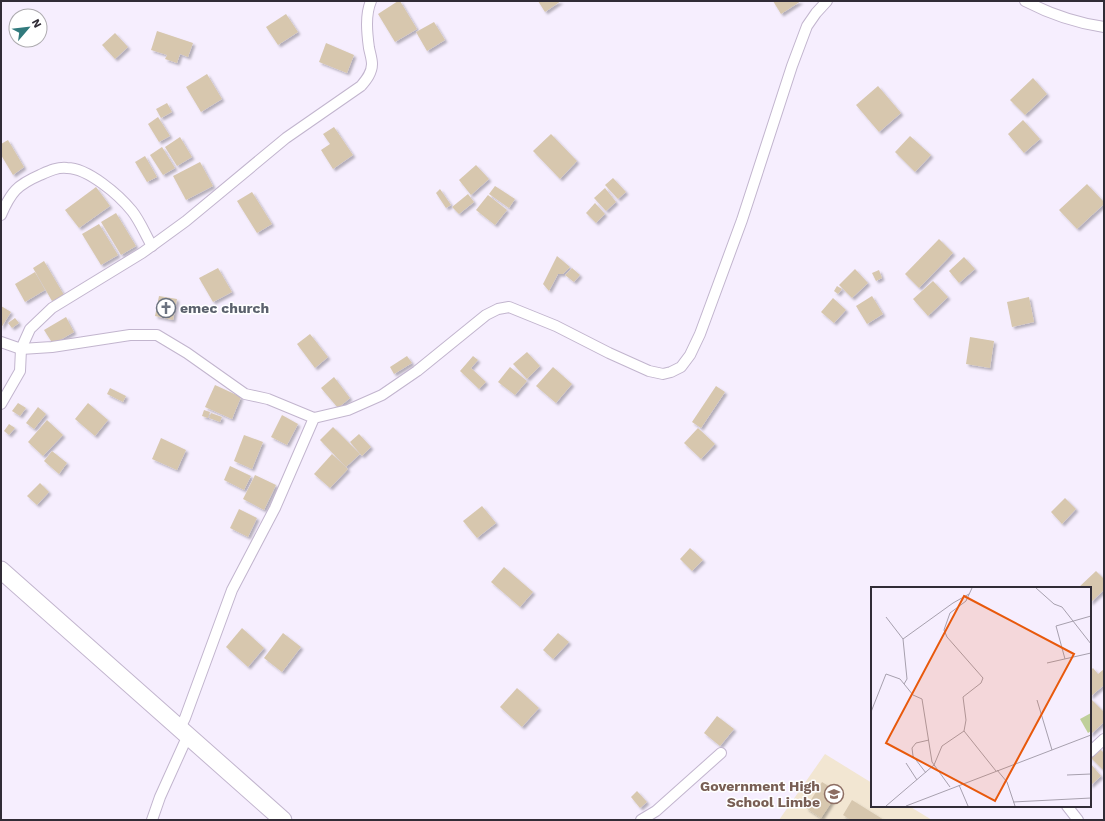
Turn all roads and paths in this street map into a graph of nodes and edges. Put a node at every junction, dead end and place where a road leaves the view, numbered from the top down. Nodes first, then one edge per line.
1 (371, 1) edge
2 (827, 1) edge
3 (1025, 1) edge
4 (1104, 27) edge
5 (1, 215) edge
6 (152, 246) junction
7 (1, 342) edge
8 (21, 349) junction
9 (1, 404) edge
10 (314, 418) junction
11 (1, 570) edge
12 (184, 732) junction
13 (1104, 738) edge
14 (1091, 751) edge
15 (721, 753) dead end
16 (1067, 807) edge
17 (152, 820) edge
18 (283, 820) edge
19 (641, 820) edge
20 (1078, 820) edge

1 - 6 street
2 - 10 street
3 - 4 street
5 - 6 street
6 - 8 street
7 - 8 street
8 - 9 street
8 - 10 street
10 - 12 street
11 - 12 main road
12 - 17 street
12 - 18 main road
13 - 14 street
15 - 19 street
16 - 20 street

